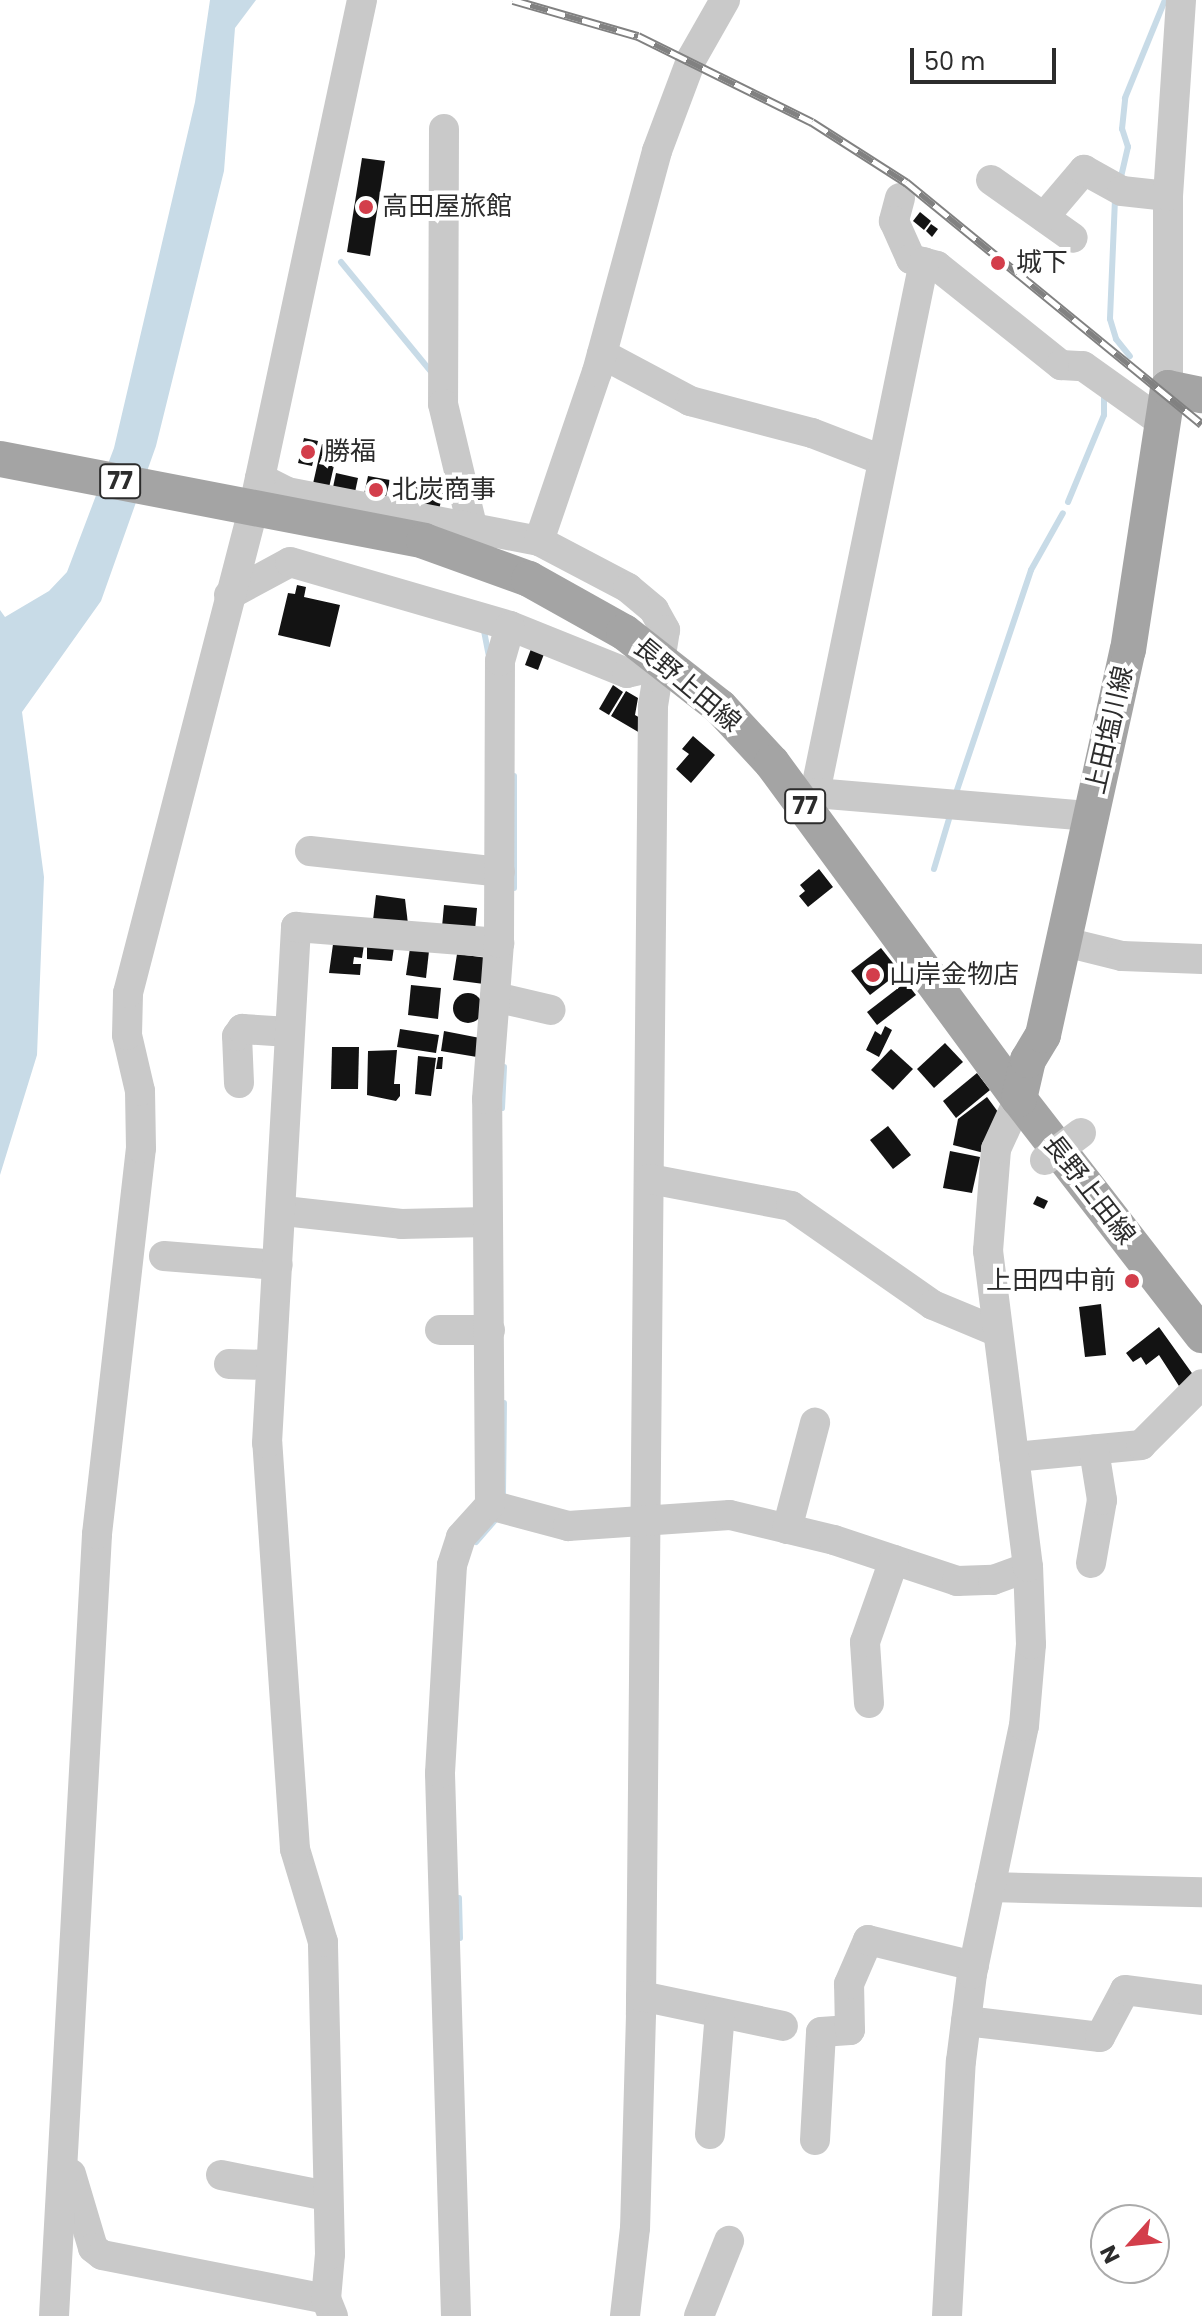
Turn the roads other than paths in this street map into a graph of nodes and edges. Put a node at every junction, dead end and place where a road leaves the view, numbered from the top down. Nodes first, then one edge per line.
1 (362, 0) edge
2 (725, 0) edge
3 (1181, 0) edge
4 (444, 129) dead end
5 (991, 180) dead end
6 (1168, 196) junction
7 (900, 198) dead end
8 (1044, 217) junction
9 (1073, 238) dead end
10 (924, 262) junction
11 (602, 354) junction
12 (1178, 402) edge
13 (0, 459) edge
14 (882, 460) junction
15 (251, 495) junction
16 (472, 526) junction
17 (539, 541) junction
18 (229, 595) junction
19 (510, 626) junction
20 (663, 665) junction
21 (809, 798) junction
22 (1090, 816) junction
23 (310, 851) dead end
24 (500, 872) junction
25 (1065, 942) junction
26 (499, 943) junction
27 (1202, 959) edge
28 (495, 997) junction
29 (551, 1010) dead end
30 (289, 1032) junction
31 (239, 1083) dead end
32 (1019, 1099) junction
33 (1081, 1133) dead end
34 (1045, 1160) dead end
35 (650, 1179) junction
36 (284, 1211) junction
37 (486, 1222) junction
38 (164, 1256) dead end
39 (278, 1265) junction
40 (440, 1330) dead end
41 (490, 1330) junction
42 (998, 1332) junction
43 (1202, 1335) edge
44 (229, 1364) dead end
45 (271, 1365) junction
46 (1202, 1384) edge
47 (815, 1423) dead end
48 (1094, 1450) junction
49 (1014, 1457) junction
50 (490, 1505) junction
51 (645, 1523) junction
52 (787, 1529) junction
53 (894, 1560) junction
54 (1091, 1563) dead end
55 (1028, 1567) junction
56 (869, 1703) dead end
57 (990, 1887) junction
58 (1202, 1892) edge
59 (974, 1966) junction
60 (641, 1996) junction
61 (1202, 2000) edge
62 (720, 2013) junction
63 (966, 2021) junction
64 (783, 2026) dead end
65 (710, 2134) dead end
66 (815, 2140) dead end
67 (64, 2167) junction
68 (221, 2175) dead end
69 (327, 2196) junction
70 (729, 2241) dead end
71 (329, 2307) edge
72 (54, 2316) edge
73 (456, 2316) edge
74 (625, 2316) edge
75 (699, 2316) edge
76 (947, 2316) edge

1 - 15 street
2 - 11 street
3 - 6 street
4 - 16 street
5 - 8 street
6 - 8 street
6 - 12 street
7 - 10 street
8 - 9 street
10 - 12 street
10 - 14 street
11 - 14 street
11 - 17 street
12 - 22 main road, 上田塩川線
13 - 15 main road, 長野上田線 / 77
14 - 21 street
15 - 16 street
15 - 18 street
15 - 20 main road, 長野上田線 / 77
16 - 17 street
17 - 20 street
18 - 19 street
18 - 67 street
19 - 20 street
19 - 24 street
20 - 21 main road, 長野上田線 / 77
20 - 35 street
21 - 22 street
21 - 32 main road, 長野上田線 / 77
22 - 25 main road, 上田塩川線
23 - 24 street
24 - 26 street
25 - 27 street
25 - 32 main road, 上田塩川線
26 - 28 street
26 - 30 street
28 - 29 street
28 - 37 street
30 - 31 street
30 - 36 street
32 - 42 street
32 - 43 main road, 長野上田線 / 77
33 - 34 street, bridge
35 - 42 street
35 - 51 street
36 - 37 street
36 - 39 street
37 - 41 street
38 - 39 street
39 - 45 street
40 - 41 street
41 - 50 street
42 - 49 street
44 - 45 street
45 - 69 street
46 - 48 street
47 - 52 street
48 - 49 street
48 - 54 street
49 - 55 street
50 - 51 street
50 - 73 street
51 - 52 street
51 - 60 street
52 - 53 street
53 - 55 street
53 - 56 street
55 - 57 street
57 - 58 street
57 - 59 street
59 - 63 street
59 - 66 street
60 - 62 street
60 - 74 street
61 - 63 street
62 - 64 street
62 - 65 street
63 - 76 street
67 - 71 street
67 - 72 street
68 - 69 street
69 - 71 street
70 - 75 street

